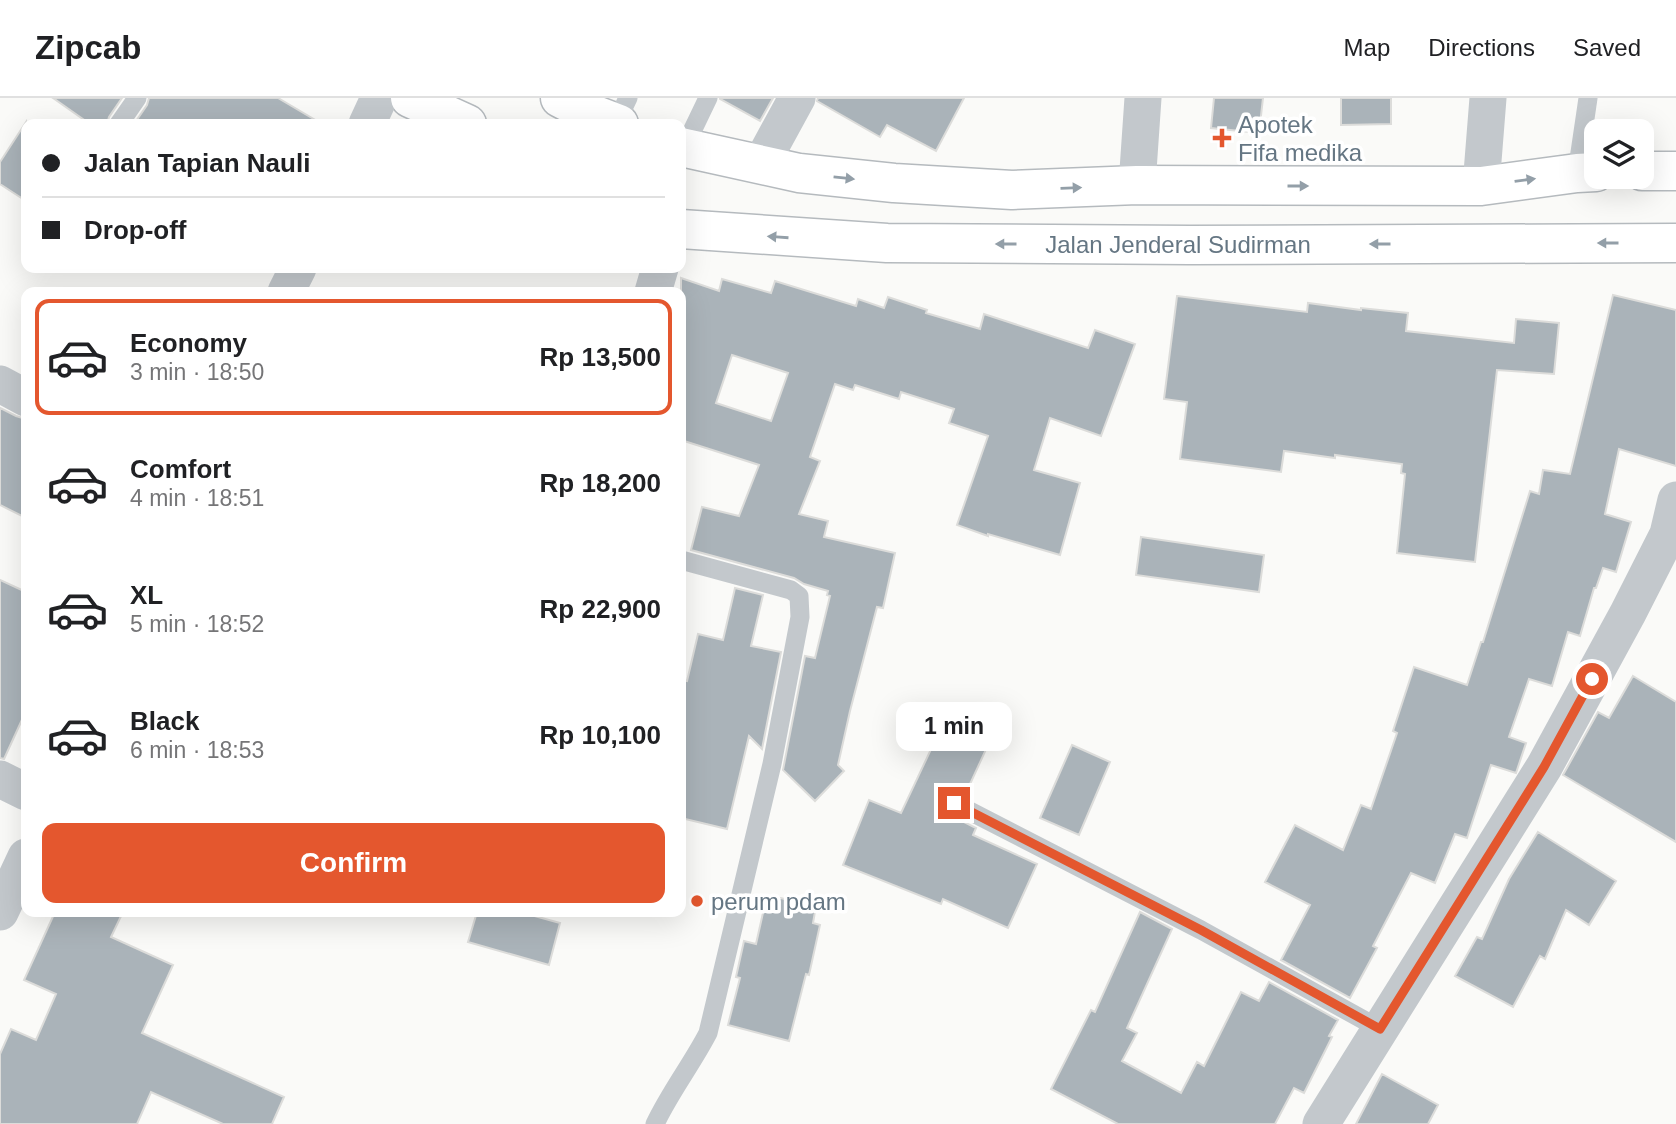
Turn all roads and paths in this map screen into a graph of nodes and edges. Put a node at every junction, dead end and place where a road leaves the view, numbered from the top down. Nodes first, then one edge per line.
1 (137, 98) edge
2 (379, 98) edge
3 (410, 98) edge
4 (559, 98) edge
5 (708, 98) edge
6 (797, 98) edge
7 (1143, 98) edge
8 (1488, 98) edge
9 (1588, 98) edge
10 (621, 115) edge
11 (122, 119) edge
12 (369, 119) edge
13 (456, 119) edge
14 (1587, 119) edge
15 (686, 140) edge
16 (686, 149) edge
17 (761, 164) junction
18 (1676, 171) edge
19 (1584, 172) edge
20 (1654, 172) edge
21 (1138, 185) junction
22 (1482, 186) junction
23 (686, 229) edge
24 (1676, 243) edge
25 (0, 384) edge
26 (21, 395) edge
27 (1676, 500) edge
28 (686, 561) edge
29 (0, 779) edge
30 (21, 790) edge
31 (954, 803) dead end
32 (21, 868) edge
33 (0, 912) edge
34 (1380, 1029) junction
35 (655, 1124) edge
36 (1321, 1124) edge

1 - 11 lane
2 - 12 street
3 - 13 main road
4 - 10 main road
5 - 15 lane
6 - 17 street
7 - 21 street
8 - 22 street
9 - 14 lane
16 - 17 main road
17 -> 21 main road
18 - 20 main road
22 -> 19 main road
21 -> 22 main road
24 -> 23 main road, Jalan Jenderal Sudirman
25 - 26 street
27 - 34 street
28 - 35 lane
29 - 30 street
31 - 34 lane
32 - 33 street
34 - 36 street

